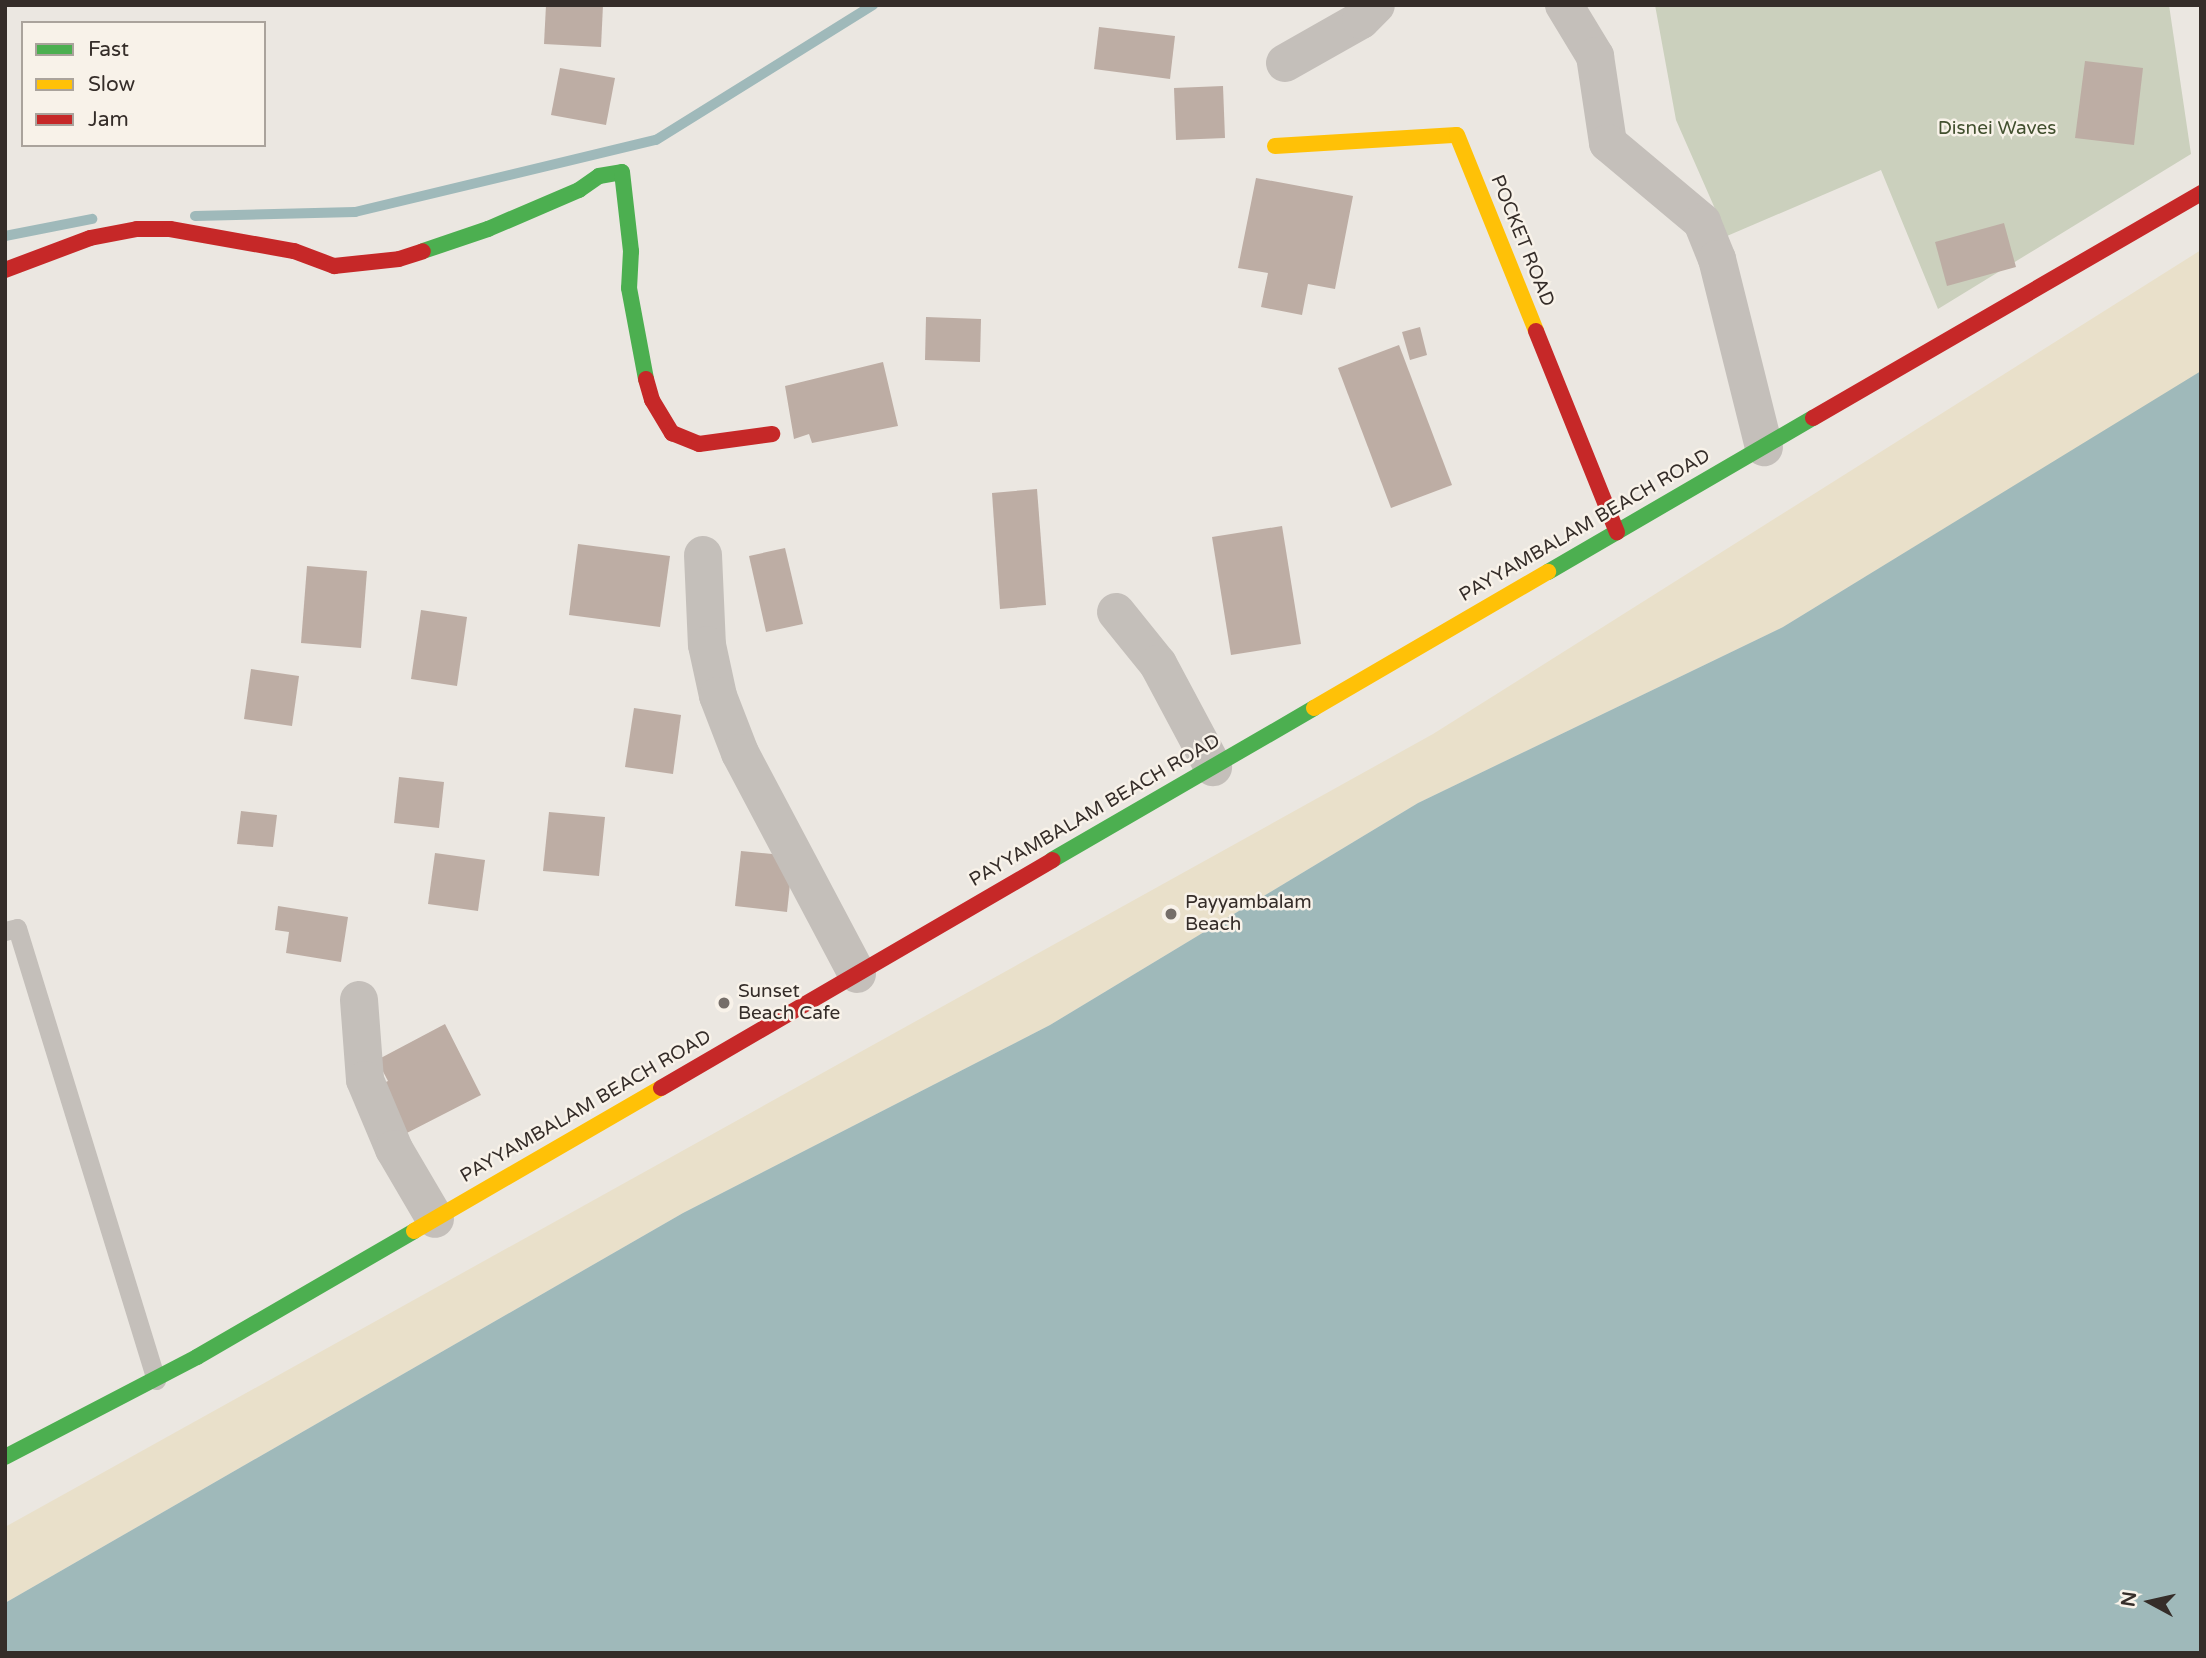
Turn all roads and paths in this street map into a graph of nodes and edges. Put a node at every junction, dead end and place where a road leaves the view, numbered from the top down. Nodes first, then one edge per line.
1 (1377, 5) edge
2 (1564, 5) edge
3 (1285, 63) dead end
4 (1275, 146) dead end
5 (2201, 193) edge
6 (5, 270) edge
7 (772, 434) dead end
8 (1764, 447) junction
9 (1617, 532) junction
10 (703, 555) dead end
11 (1116, 612) dead end
12 (1213, 767) junction
13 (5, 931) edge
14 (857, 974) junction
15 (359, 1000) dead end
16 (435, 1219) junction
17 (156, 1380) junction
18 (5, 1457) edge

1 - 3 street
2 - 8 street
4 - 9 main road, POCKET ROAD
5 - 8 main road, PAYYAMBALAM BEACH ROAD
6 - 7 main road
8 - 9 main road, PAYYAMBALAM BEACH ROAD
9 - 12 main road, PAYYAMBALAM BEACH ROAD
10 - 14 street
11 - 12 street
12 - 14 main road, PAYYAMBALAM BEACH ROAD
13 - 17 lane
14 - 16 main road, PAYYAMBALAM BEACH ROAD
15 - 16 street
16 - 17 main road, PAYYAMBALAM BEACH ROAD
17 - 18 main road, PAYYAMBALAM BEACH ROAD

